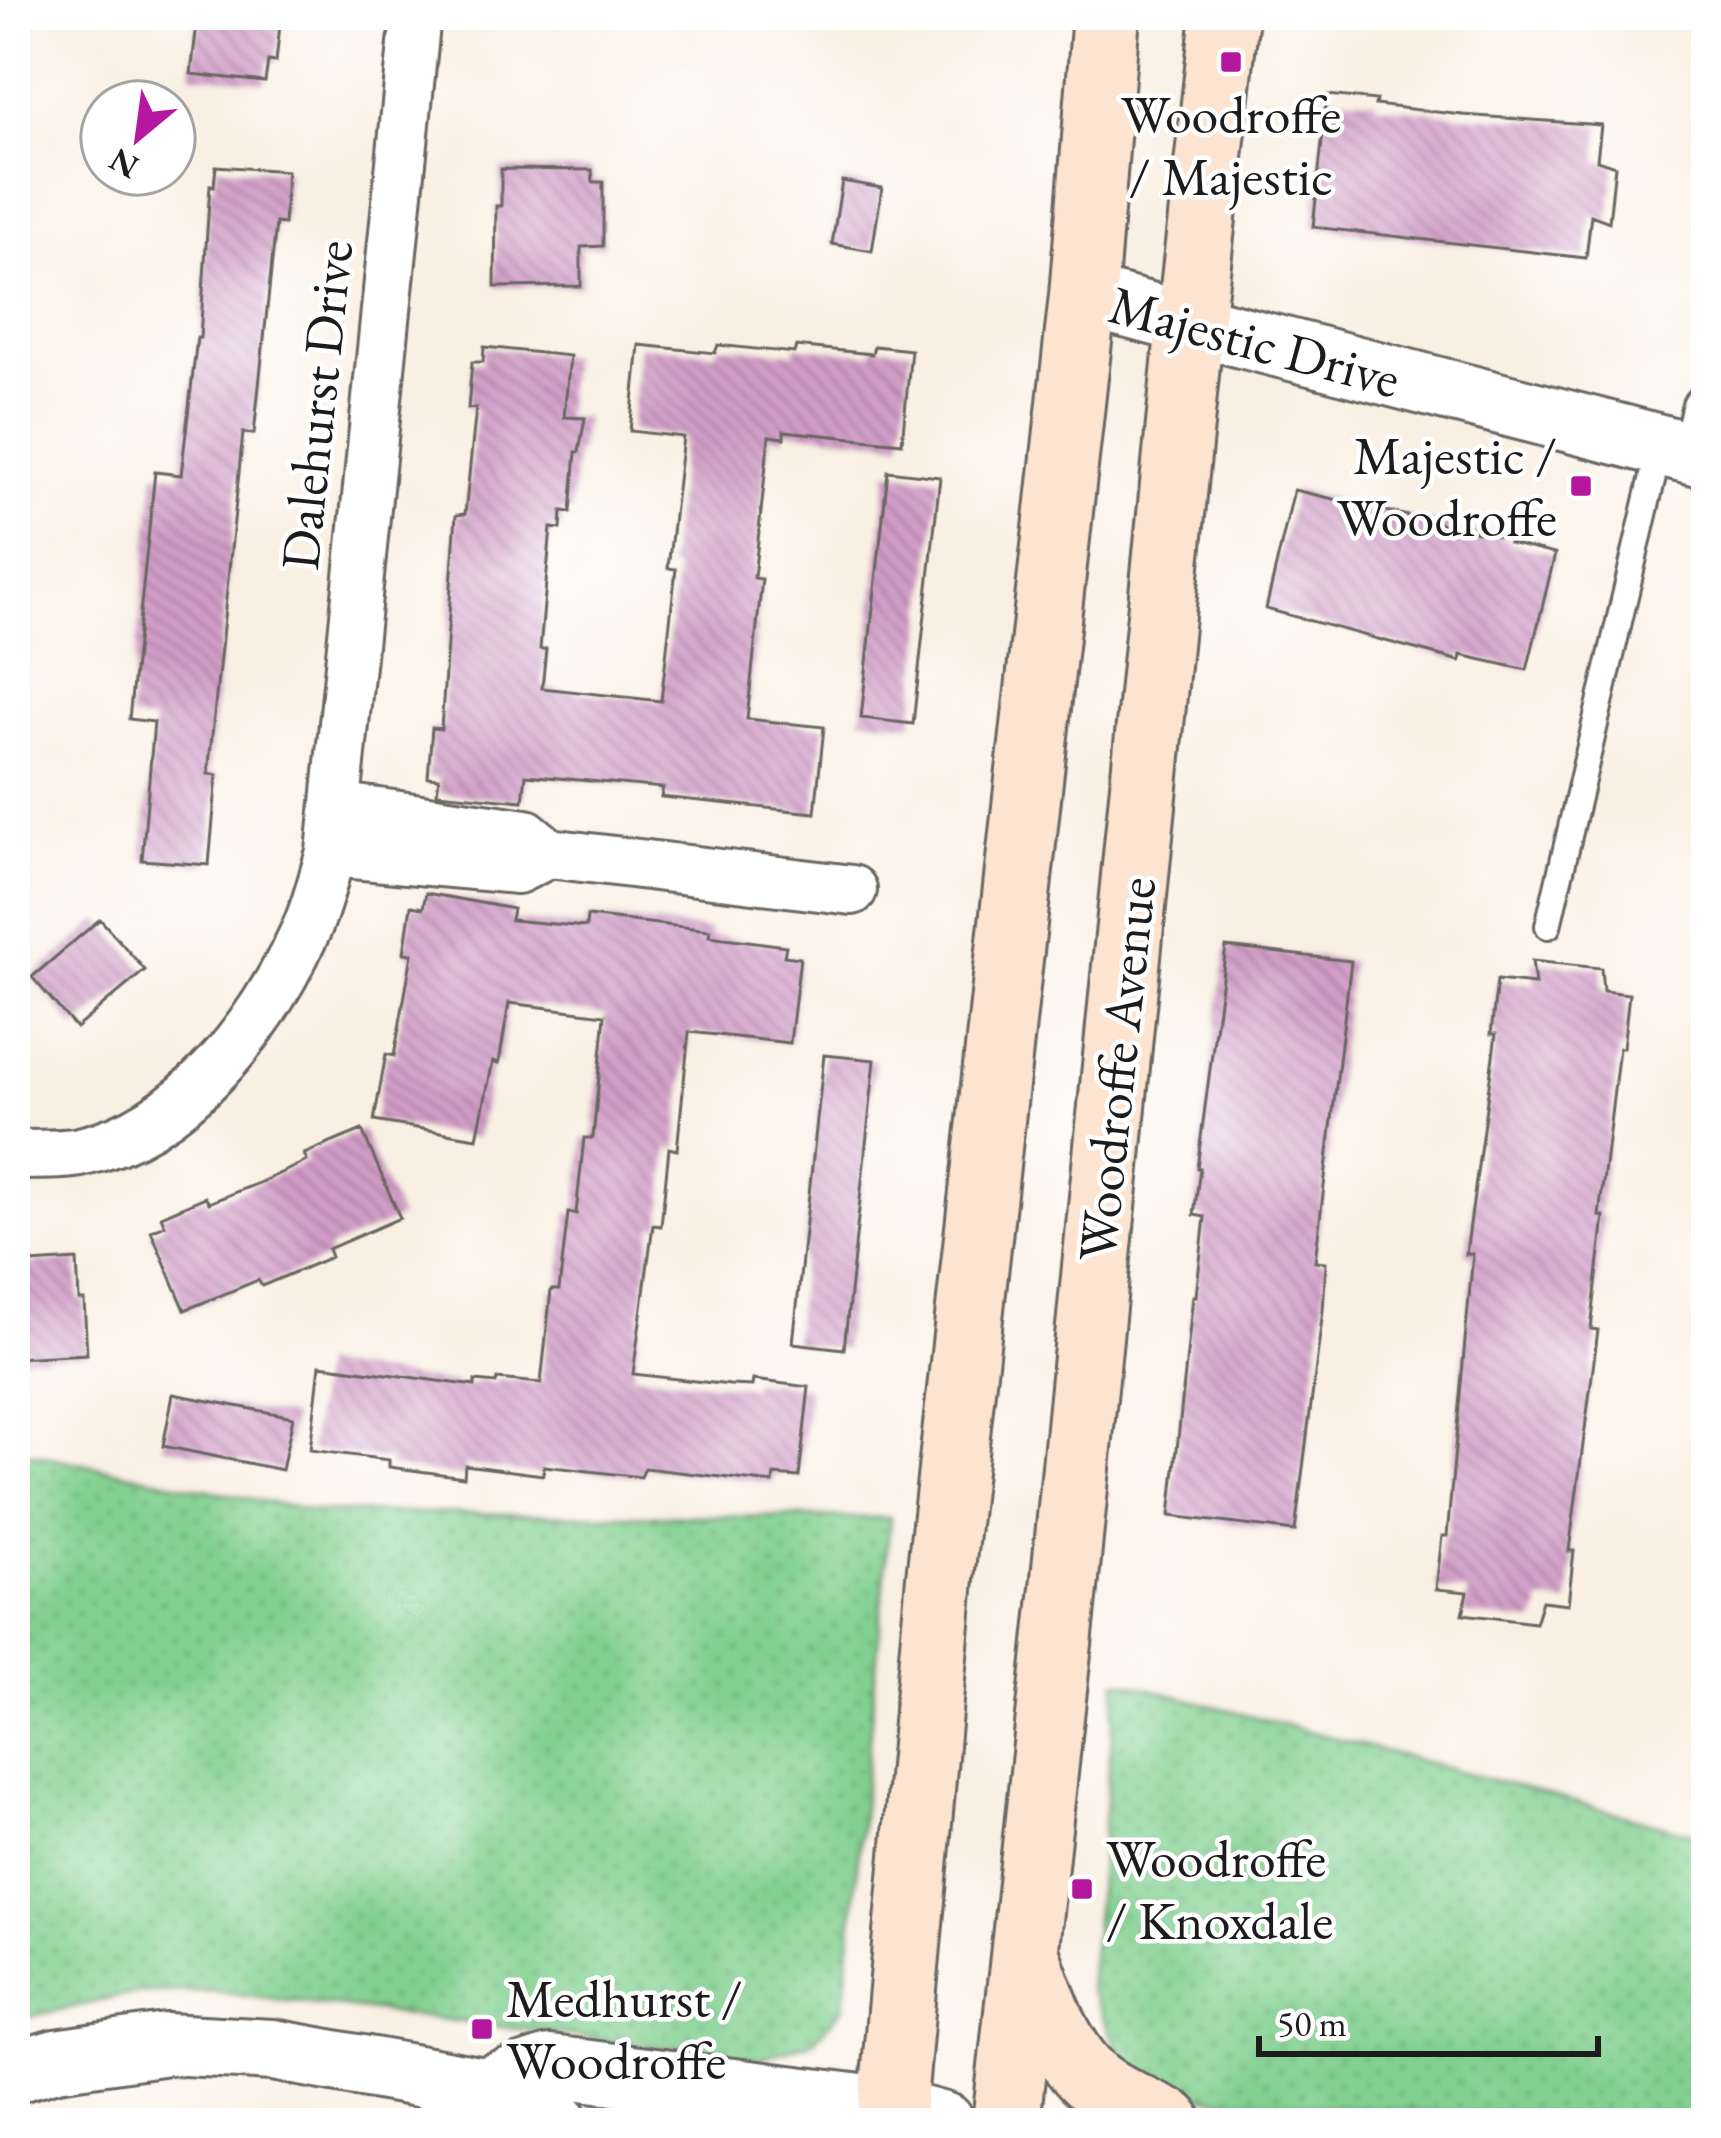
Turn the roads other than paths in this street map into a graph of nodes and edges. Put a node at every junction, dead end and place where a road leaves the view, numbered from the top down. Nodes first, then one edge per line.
1 (416, 15) edge
2 (1106, 15) edge
3 (1225, 15) edge
4 (1083, 296) junction
5 (1190, 324) junction
6 (1692, 441) edge
7 (333, 830) junction
8 (852, 890) dead end
9 (1548, 926) dead end
10 (15, 1155) edge
11 (1024, 1949) junction
12 (15, 2072) edge
13 (484, 2088) junction
14 (910, 2118) edge
15 (552, 2122) edge
16 (1006, 2123) edge
17 (1169, 2123) edge

1 - 7 street, Dalehurst Drive
2 - 4 main road
3 - 5 main road, Woodroffe Avenue
4 - 5 street, Majestic Drive
4 - 14 main road
5 - 6 street, Majestic Drive
5 - 11 main road, Woodroffe Avenue
6 - 9 lane
7 - 8 street
7 - 10 street, Dalehurst Drive
11 - 16 main road, Woodroffe Avenue
11 - 17 main road
12 - 13 street
13 - 14 street
13 - 15 street

